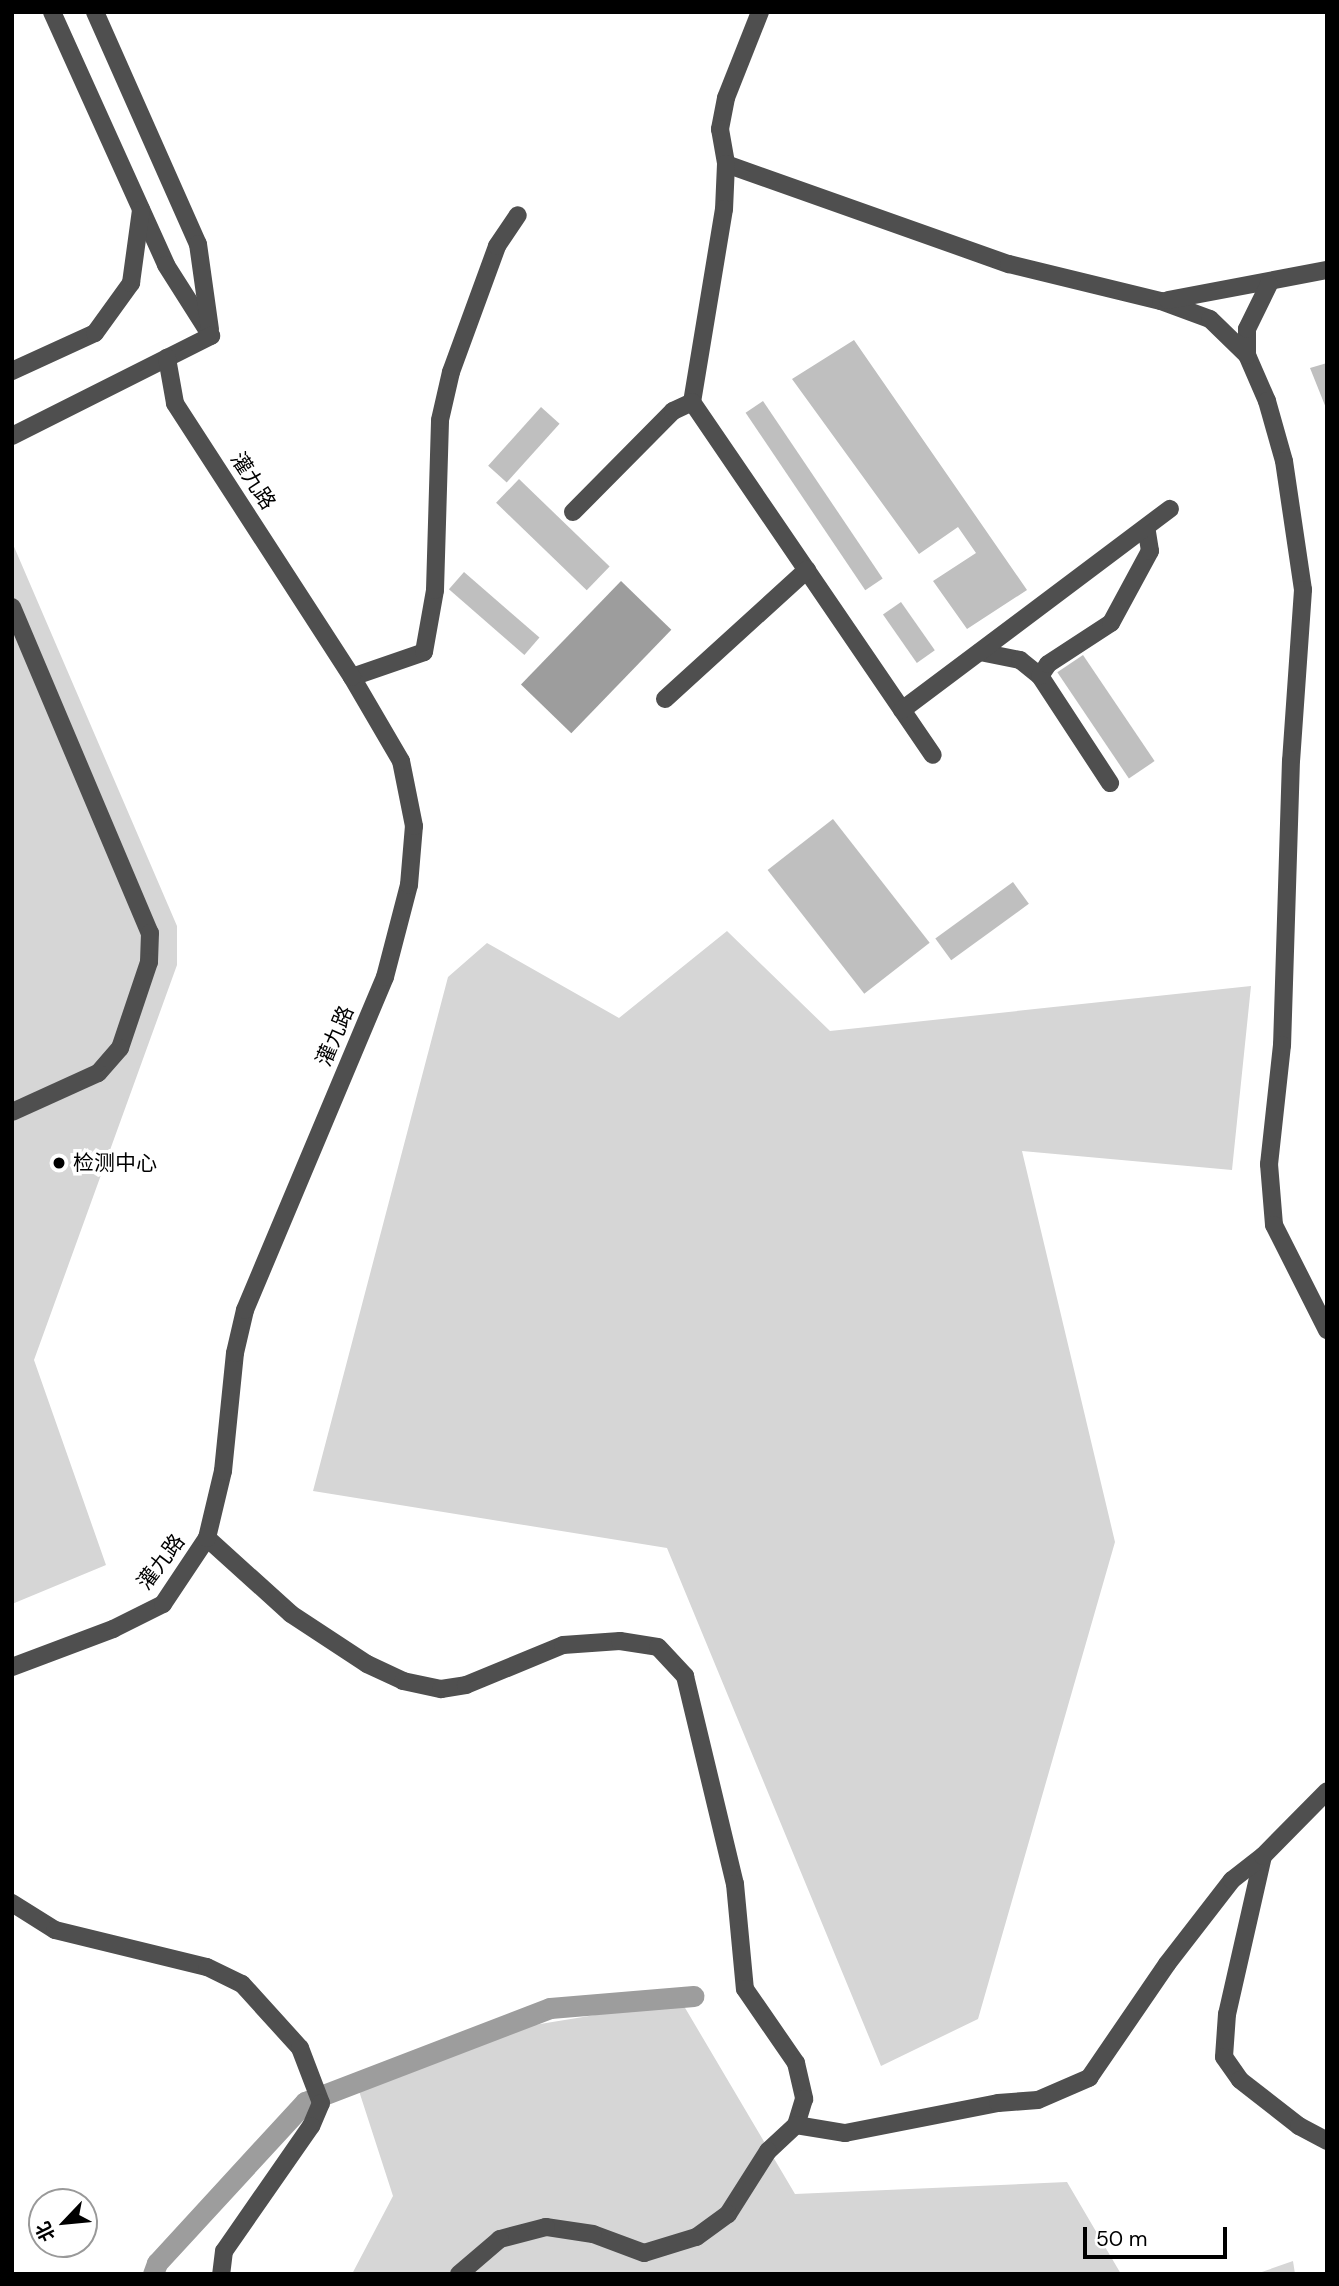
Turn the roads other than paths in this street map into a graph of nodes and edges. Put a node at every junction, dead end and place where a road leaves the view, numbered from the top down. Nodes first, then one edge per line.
1 (52, 12) edge
2 (95, 12) edge
3 (760, 12) edge
4 (726, 164) junction
5 (141, 210) junction
6 (518, 215) dead end
7 (1327, 270) edge
8 (1269, 284) junction
9 (1161, 301) junction
10 (211, 336) junction
11 (1247, 355) junction
12 (167, 358) junction
13 (12, 371) edge
14 (692, 402) junction
15 (12, 436) edge
16 (1170, 509) dead end
17 (573, 512) dead end
18 (1146, 527) junction
19 (807, 570) junction
20 (12, 607) edge
21 (980, 652) junction
22 (352, 677) junction
23 (1040, 677) junction
24 (665, 699) dead end
25 (902, 710) junction
26 (933, 755) dead end
27 (1110, 783) dead end
28 (13, 1111) edge
29 (1327, 1330) edge
30 (207, 1538) junction
31 (12, 1667) edge
32 (1327, 1791) edge
33 (1263, 1856) junction
34 (12, 1903) edge
35 (796, 2124) junction
36 (1327, 2141) edge
37 (220, 2274) edge
38 (459, 2274) edge

1 - 5 street
2 - 10 street
3 - 4 street
4 - 9 street
4 - 14 street
5 - 10 street
5 - 13 street
6 - 22 street
7 - 8 street
8 - 9 street
8 - 11 street
9 - 11 street
10 - 12 street
11 - 29 street
12 - 15 street
12 - 22 street, 灌九路
14 - 17 street
14 - 19 street
16 - 18 street
18 - 21 street
18 - 23 street
19 - 24 street
19 - 25 street
20 - 28 street
21 - 23 street
21 - 25 street
22 - 30 street, 灌九路
23 - 27 street
25 - 26 street
30 - 31 street, 灌九路
30 - 35 street
32 - 33 street
33 - 35 street
33 - 36 street
34 - 37 street
35 - 38 street

